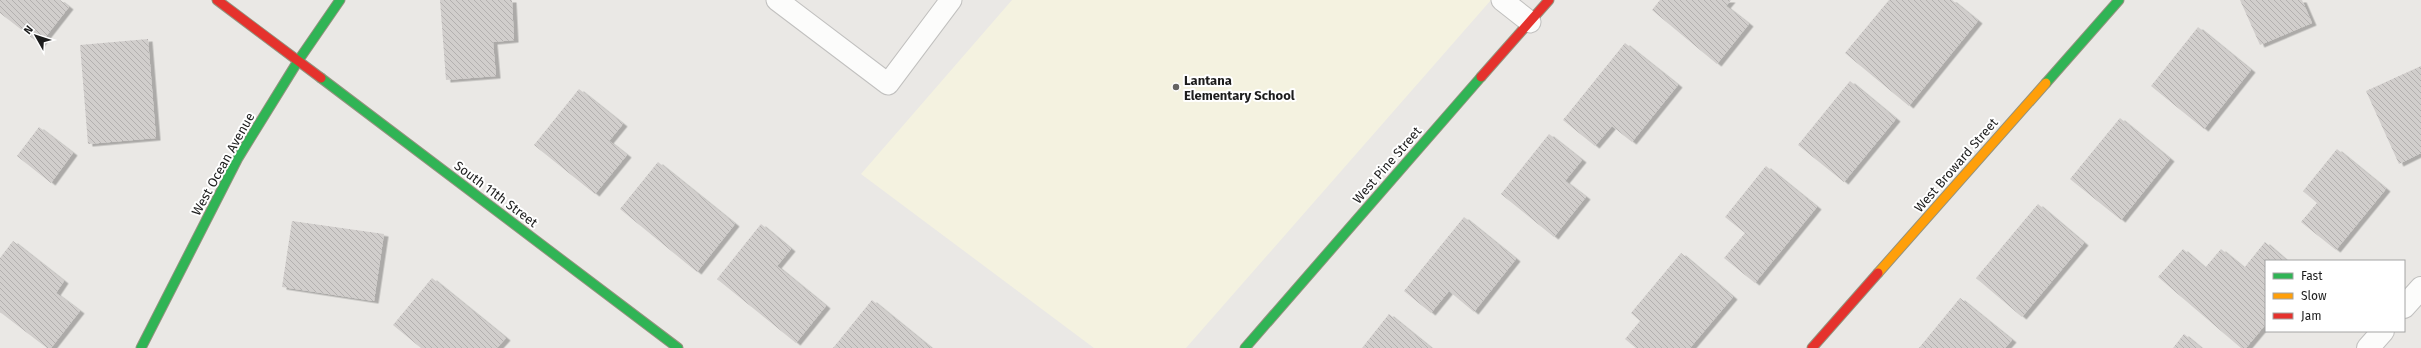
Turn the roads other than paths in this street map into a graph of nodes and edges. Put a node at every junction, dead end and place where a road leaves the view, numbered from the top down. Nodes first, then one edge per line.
1 (217, 0) edge
2 (340, 0) edge
3 (777, 0) edge
4 (951, 0) edge
5 (1502, 0) edge
6 (1549, 0) edge
7 (2119, 0) edge
8 (1530, 22) junction
9 (298, 61) junction
10 (2421, 288) edge
11 (2405, 306) edge
12 (2382, 332) edge
13 (141, 348) edge
14 (678, 348) edge
15 (1245, 348) edge
16 (1812, 348) edge
17 (2368, 348) edge

1 - 9 street, South 11th Street
2 - 9 street, West Ocean Avenue
3 - 4 lane
5 - 8 lane
6 - 8 street, West Pine Street
7 - 16 street, West Broward Street
8 - 15 street, West Pine Street
9 - 13 street, West Ocean Avenue
9 - 14 street, South 11th Street
10 - 11 street
12 - 17 street

